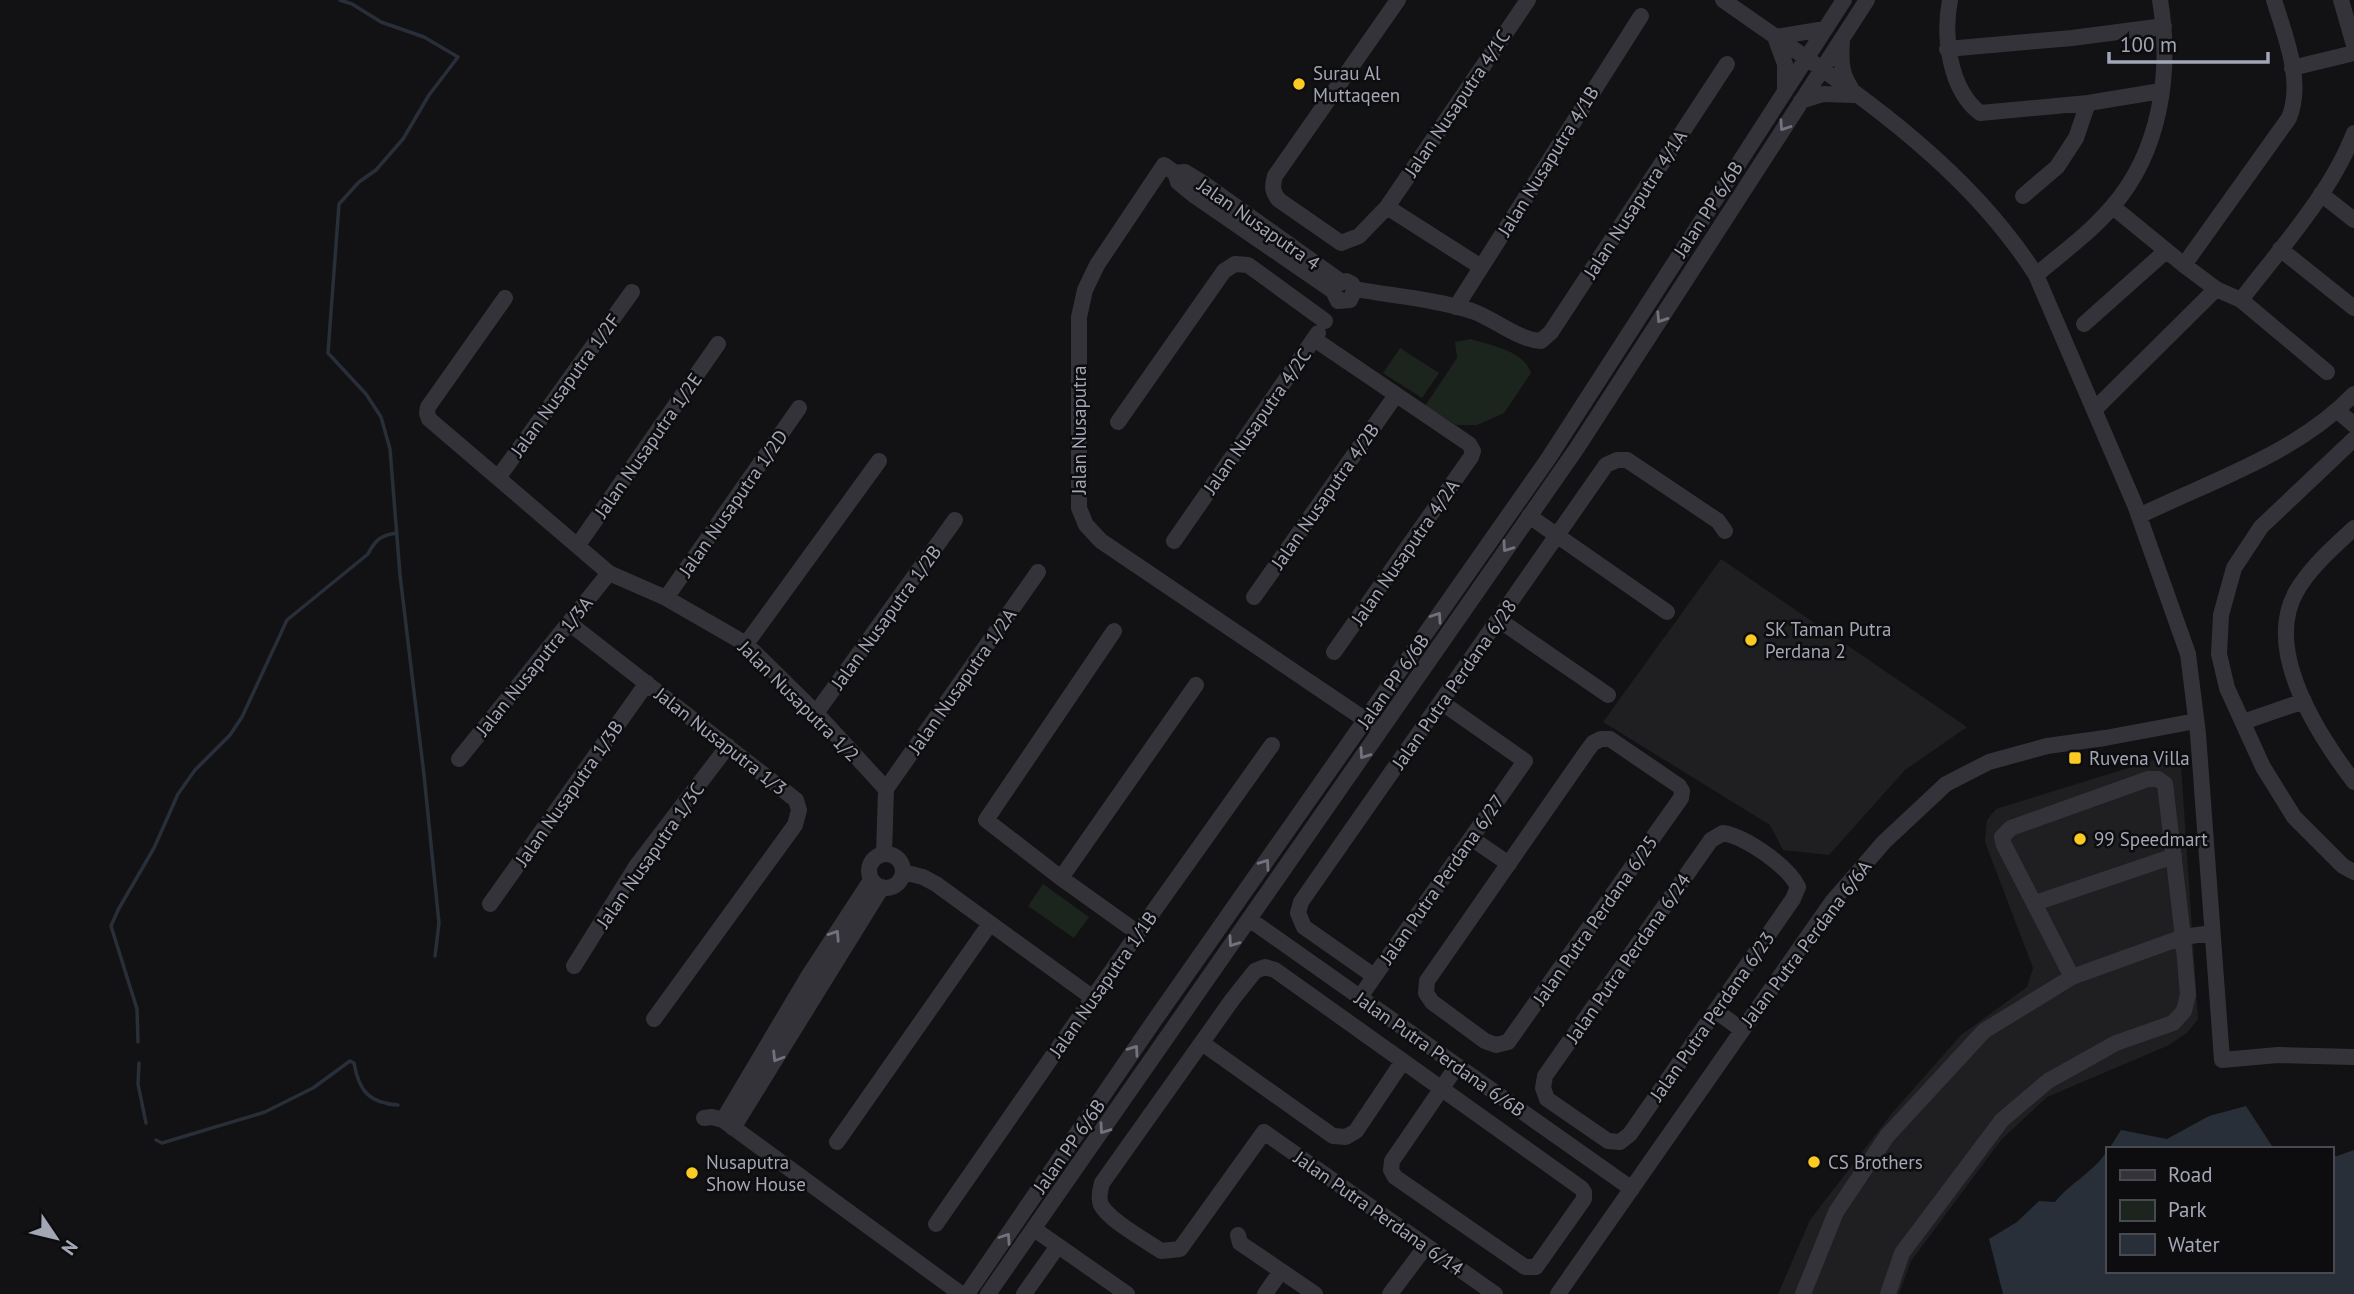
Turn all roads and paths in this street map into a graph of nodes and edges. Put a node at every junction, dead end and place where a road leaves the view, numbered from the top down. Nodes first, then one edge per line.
1 (1398, 0) edge
2 (1528, 0) edge
3 (1723, 0) edge
4 (1844, 0) edge
5 (1867, 0) edge
6 (1950, 0) edge
7 (2160, 0) edge
8 (2274, 0) edge
9 (2341, 0) edge
10 (1641, 16) dead end
11 (2164, 26) junction
12 (1825, 29) junction
13 (1775, 37) junction
14 (1842, 39) junction
15 (2354, 45) edge
16 (1947, 49) junction
17 (2354, 53) edge
18 (1806, 58) junction
19 (1727, 64) dead end
20 (2292, 68) junction
21 (1822, 70) junction
22 (2161, 91) junction
23 (1784, 92) junction
24 (1858, 95) junction
25 (1801, 101) junction
26 (2088, 103) junction
27 (2354, 133) edge
28 (1169, 169) joint
29 (2321, 194) junction
30 (2023, 196) dead end
31 (2113, 206) junction
32 (1387, 207) junction
33 (2354, 220) edge
34 (2280, 249) junction
35 (2166, 251) junction
36 (2184, 265) junction
37 (1481, 267) junction
38 (2036, 275) junction
39 (2216, 289) junction
40 (1342, 291) junction
41 (632, 292) dead end
42 (505, 298) dead end
43 (2241, 300) junction
44 (1456, 307) junction
45 (2354, 308) edge
46 (1325, 321) junction
47 (2084, 324) dead end
48 (1314, 339) junction
49 (718, 344) dead end
50 (2328, 372) dead end
51 (2354, 394) edge
52 (1396, 395) junction
53 (799, 408) dead end
54 (2095, 409) junction
55 (2338, 411) junction
56 (1118, 422) dead end
57 (2354, 425) edge
58 (2354, 439) edge
59 (879, 461) dead end
60 (498, 478) junction
61 (1529, 516) junction
62 (2139, 516) junction
63 (955, 520) dead end
64 (2353, 529) edge
65 (1725, 531) dead end
66 (1558, 535) junction
67 (1174, 541) dead end
68 (578, 545) junction
69 (1038, 572) dead end
70 (609, 573) junction
71 (1254, 597) dead end
72 (666, 598) junction
73 (1667, 612) dead end
74 (1499, 620) junction
75 (569, 623) junction
76 (1114, 631) dead end
77 (746, 644) junction
78 (1334, 652) dead end
79 (647, 683) junction
80 (1196, 685) dead end
81 (1608, 695) dead end
82 (2304, 701) junction
83 (1441, 702) junction
84 (816, 713) junction
85 (1366, 720) junction
86 (2196, 721) junction
87 (2243, 722) junction
88 (1381, 730) junction
89 (1272, 745) dead end
90 (728, 746) junction
91 (459, 759) dead end
92 (2354, 782) edge
93 (886, 789) junction
94 (1471, 838) junction
95 (1711, 840) joint
96 (884, 854) junction
97 (2174, 856) junction
98 (1509, 864) junction
99 (903, 872) junction
100 (2354, 872) edge
101 (1061, 878) junction
102 (877, 884) junction
103 (2035, 903) junction
104 (491, 904) dead end
105 (1249, 919) junction
106 (989, 925) junction
107 (1138, 933) junction
108 (2212, 933) junction
109 (2183, 937) junction
110 (574, 966) dead end
111 (1374, 976) junction
112 (2072, 977) junction
113 (1360, 997) junction
114 (1093, 998) junction
115 (1716, 1011) junction
116 (654, 1019) dead end
117 (1742, 1030) junction
118 (1202, 1043) junction
119 (2354, 1057) edge
120 (1403, 1061) junction
121 (1457, 1066) junction
122 (1441, 1088) junction
123 (704, 1118) dead end
124 (728, 1124) junction
125 (1630, 1134) joint
126 (837, 1142) dead end
127 (1632, 1189) junction
128 (936, 1224) dead end
129 (1034, 1229) junction
130 (1238, 1235) dead end
131 (1426, 1245) junction
132 (1058, 1246) junction
133 (1281, 1271) junction
134 (961, 1294) edge
135 (967, 1294) edge
136 (988, 1294) edge
137 (1024, 1294) edge
138 (1127, 1294) edge
139 (1265, 1294) edge
140 (1315, 1294) edge
141 (1390, 1294) edge
142 (1495, 1294) edge
143 (1558, 1294) edge
144 (1803, 1294) edge
145 (1888, 1294) edge

1 - 32 street, Jalan Nusaputra 4/1C
2 - 32 street, Jalan Nusaputra 4/1C
3 - 13 street
4 - 12 street, Jalan PP 6/6B
5 - 14 street, Jalan PP 6/6B
6 - 16 street
7 - 11 street
8 - 20 street
9 - 15 street
10 - 37 street, Jalan Nusaputra 4/1B
11 - 16 street
11 - 22 street
12 - 13 street
12 - 18 street, Jalan PP 6/6B
13 - 18 street
13 - 23 street
14 - 21 street, Jalan PP 6/6B
14 - 24 street
16 - 26 street
17 - 20 street
18 - 21 street
18 - 23 street, Jalan PP 6/6B
19 - 44 street, Jalan Nusaputra 4/1A
20 - 36 street
21 - 24 street
21 - 25 street, Jalan PP 6/6B
22 - 26 street
22 - 31 street
85 -> 23 street, Jalan PP 6/6B
24 - 25 street
24 - 38 street
25 -> 61 street, Jalan PP 6/6B
26 - 30 street
27 - 29 street
28 - 40 street, Jalan Nusaputra 4
28 - 85 street, Jalan Nusaputra
29 - 33 street
29 - 34 street
31 - 35 street
31 - 38 street
32 - 37 street
34 - 43 street
34 - 45 street
35 - 36 street
35 - 47 street
36 - 39 street
37 - 44 street, Jalan Nusaputra 4/1B
38 - 54 street
39 - 43 street
39 - 54 street
40 - 44 street
40 - 46 street, Jalan Nusaputra 4/2C
41 - 60 street, Jalan Nusaputra 1/2F
42 - 60 street, Jalan Nusaputra 1/2
43 - 50 street
46 - 48 street, Jalan Nusaputra 4/2C
46 - 56 street
48 - 52 street
48 - 67 street, Jalan Nusaputra 4/2C
49 - 68 street, Jalan Nusaputra 1/2E
51 - 55 street
52 - 71 street, Jalan Nusaputra 4/2B
52 - 78 street, Jalan Nusaputra 4/2A
53 - 72 street, Jalan Nusaputra 1/2D
54 - 62 street
55 - 57 street
55 - 62 street
58 - 87 street
59 - 77 street
60 - 68 street, Jalan Nusaputra 1/2
61 - 66 street
61 -> 88 street, Jalan PP 6/6B
62 - 86 street
63 - 84 street, Jalan Nusaputra 1/2B
64 - 82 street
65 - 66 street, Jalan Putra Perdana 6/28
66 - 73 street
66 - 74 street, Jalan Putra Perdana 6/28
68 - 70 street, Jalan Nusaputra 1/2
69 - 93 street, Jalan Nusaputra 1/2A
70 - 72 street, Jalan Nusaputra 1/2
70 - 75 street, Jalan Nusaputra 1/3A
72 - 77 street, Jalan Nusaputra 1/2
74 - 81 street
74 - 83 street, Jalan Putra Perdana 6/28
75 - 79 street, Jalan Nusaputra 1/3
75 - 91 street, Jalan Nusaputra 1/3A
76 - 101 street
77 - 84 street, Jalan Nusaputra 1/2
79 - 90 street, Jalan Nusaputra 1/3
79 - 104 street, Jalan Nusaputra 1/3B
80 - 101 street
82 - 87 street
82 - 92 street
83 - 94 street, Jalan Putra Perdana 6/27
83 - 111 street, Jalan Putra Perdana 6/28
84 - 93 street, Jalan Nusaputra 1/2
85 - 88 street, Jalan Nusaputra
135 -> 85 street, Jalan PP 6/6B
86 - 108 street
86 - 117 street, Jalan Putra Perdana 6/6A
87 - 100 street
88 -> 105 street, Jalan PP 6/6B
89 - 107 street, Jalan Nusaputra 1/1B
90 - 110 street, Jalan Nusaputra 1/3C
90 - 116 street, Jalan Nusaputra 1/3
93 - 96 street
94 - 98 street
94 - 111 street, Jalan Putra Perdana 6/27
95 - 115 street, Jalan Putra Perdana 6/23
95 - 125 street, Jalan Putra Perdana 6/24
96 - 99 street
96 - 102 street
97 - 103 street
97 - 103 street
97 - 109 street
98 - 98 street, Jalan Putra Perdana 6/25
99 - 102 street
99 - 106 street
101 - 107 street
102 - 124 street
103 - 112 street
105 - 113 street, Jalan Putra Perdana 6/6B
105 -> 129 street, Jalan PP 6/6B
106 - 114 street
106 - 126 street
107 - 114 street, Jalan Nusaputra 1/1B
108 - 109 street
108 - 119 street
109 - 112 street
109 - 145 street
111 - 113 street, Jalan Putra Perdana 6/27
112 - 144 street
113 - 121 street, Jalan Putra Perdana 6/6B
114 - 128 street, Jalan Nusaputra 1/1B
115 - 117 street
115 - 125 street, Jalan Putra Perdana 6/23
117 - 127 street, Jalan Putra Perdana 6/6A
118 - 120 street
118 - 120 street
118 - 131 street, Jalan Putra Perdana 6/14
120 - 122 street
121 - 122 street
121 - 127 street, Jalan Putra Perdana 6/6B
122 - 122 street
123 - 124 street
124 - 134 street
127 - 143 street, Jalan Putra Perdana 6/6A
129 - 132 street
129 - 136 street, Jalan PP 6/6B
130 - 133 street
131 - 141 street
131 - 142 street, Jalan Putra Perdana 6/14
132 - 137 street
132 - 138 street
133 - 139 street
133 - 140 street

